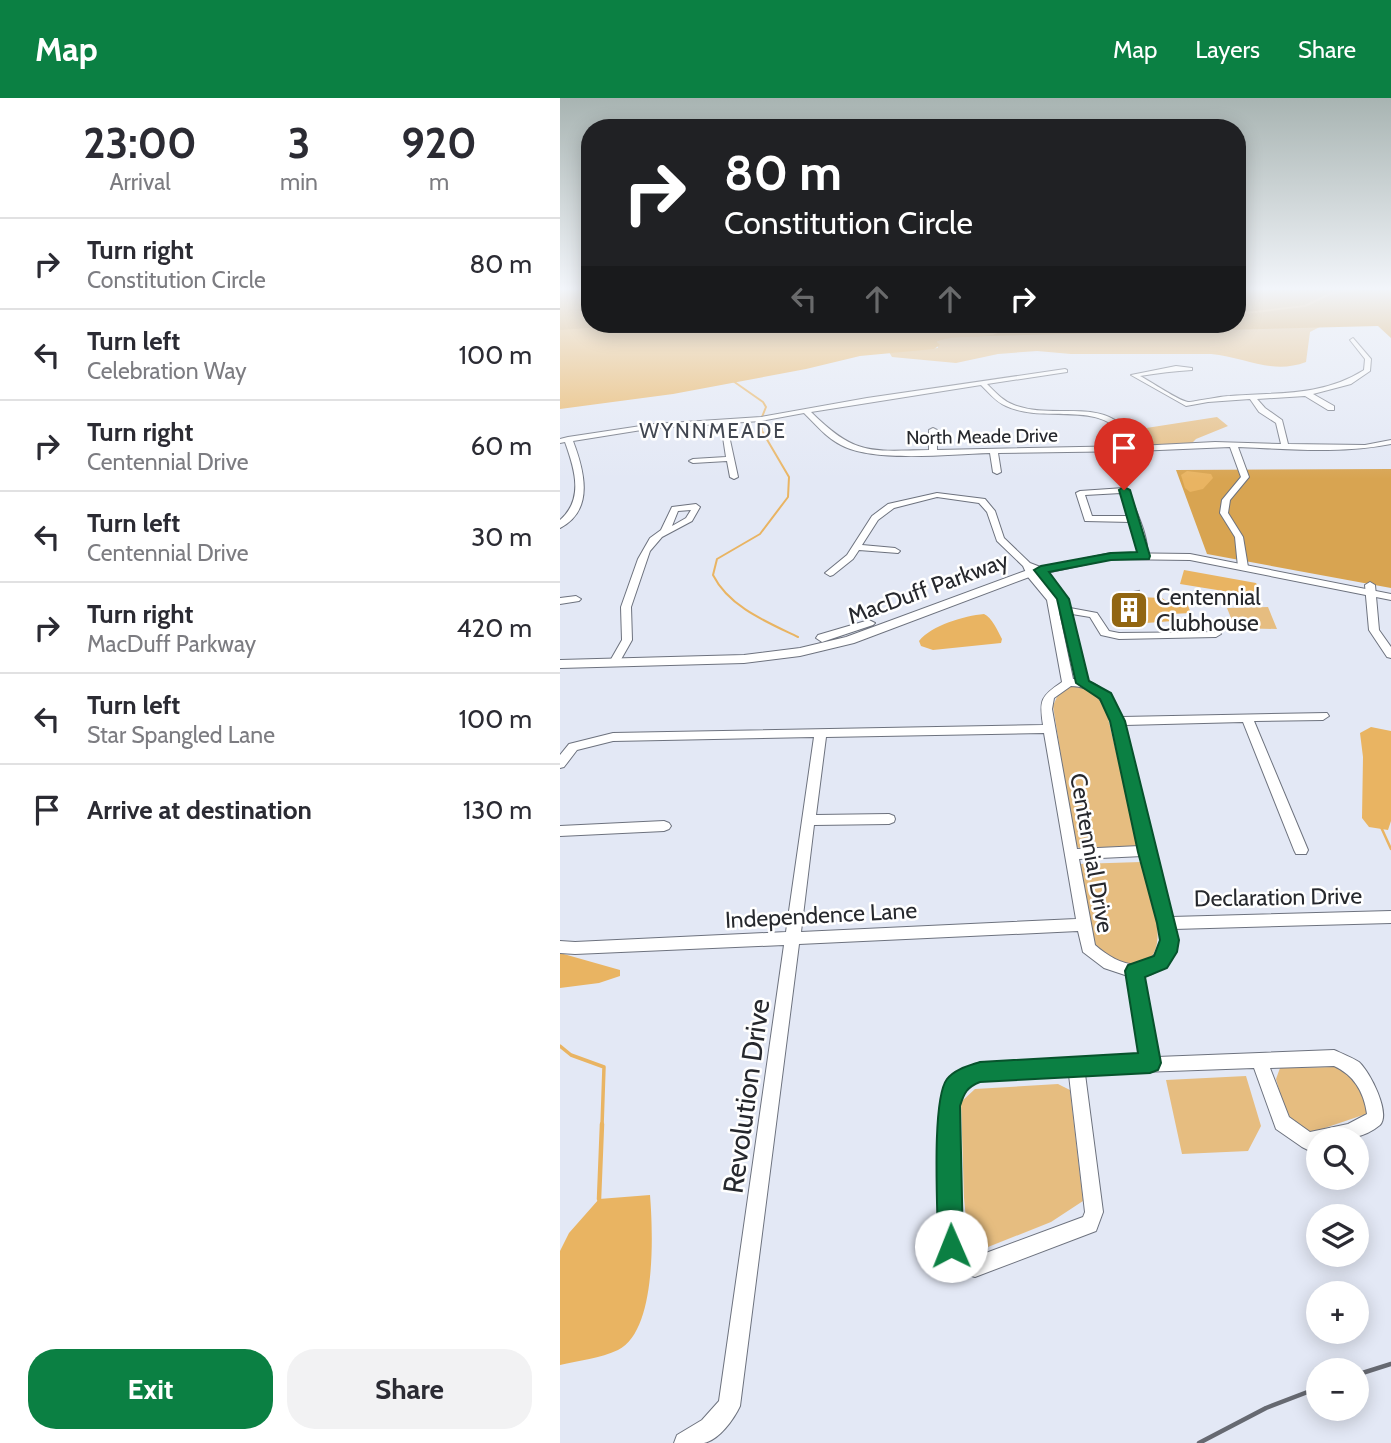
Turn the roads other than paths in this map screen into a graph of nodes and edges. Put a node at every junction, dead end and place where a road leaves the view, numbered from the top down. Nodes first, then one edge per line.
1 (1363, 353) edge
2 (1190, 369) dead end
3 (1065, 371) dead end
4 (982, 383) junction
5 (1304, 392) junction
6 (1251, 396) junction
7 (1331, 408) dead end
8 (807, 412) junction
9 (725, 422) junction
10 (933, 430) dead end
11 (564, 440) edge
12 (1391, 442) edge
13 (1233, 444) junction
14 (1285, 446) junction
15 (1136, 449) junction
16 (994, 452) junction
17 (933, 453) junction
18 (729, 459) junction
19 (693, 461) dead end
20 (997, 472) dead end
21 (734, 477) dead end
22 (1120, 478) dead end
23 (1124, 490) junction
24 (1134, 519) junction
25 (560, 525) edge
26 (665, 532) dead end
27 (858, 547) junction
28 (895, 551) dead end
29 (1144, 553) junction
30 (1242, 564) junction
31 (1032, 569) junction
32 (830, 573) dead end
33 (1391, 588) edge
34 (1370, 589) junction
35 (1391, 597) edge
36 (576, 598) dead end
37 (560, 601) edge
38 (1059, 608) junction
39 (1216, 634) dead end
40 (1391, 654) edge
41 (618, 657) junction
42 (560, 658) edge
43 (560, 664) edge
44 (1068, 683) junction
45 (1083, 683) junction
46 (1323, 716) dead end
47 (1247, 718) junction
48 (1118, 721) junction
49 (1049, 729) junction
50 (820, 735) junction
51 (560, 764) edge
52 (889, 819) dead end
53 (810, 820) junction
54 (664, 826) dead end
55 (560, 831) edge
56 (1301, 850) dead end
57 (1147, 852) junction
58 (1070, 854) junction
59 (1391, 918) edge
60 (1166, 923) junction
61 (1083, 925) junction
62 (794, 940) junction
63 (560, 947) edge
64 (1135, 971) junction
65 (1259, 1060) junction
66 (1150, 1063) junction
67 (1076, 1066) junction
68 (1360, 1127) edge
69 (1306, 1140) edge
70 (685, 1443) edge

1 - 5 street
2 - 6 street
3 - 4 street
4 - 8 street
4 - 15 street
5 - 6 street
5 - 7 street
6 - 14 street
8 - 9 street
8 - 17 street, North Meade Drive
9 - 11 street
9 - 18 street
10 - 17 street
11 - 25 street
12 - 14 street, North Meade Drive
13 - 14 street, North Meade Drive
13 - 15 street, North Meade Drive
13 - 30 street
15 - 16 street, North Meade Drive
16 - 17 street, North Meade Drive
16 - 20 street
18 - 19 street
18 - 21 street
22 - 23 street
23 - 24 street
23 - 24 street
24 - 29 street
26 - 41 street
27 - 28 street
27 - 31 street
27 - 32 street
29 - 30 street, MacDuff Parkway
29 - 31 street, MacDuff Parkway
30 - 34 street, MacDuff Parkway
31 - 38 street
31 - 41 street, MacDuff Parkway
33 - 34 street, MacDuff Parkway
34 - 35 street, MacDuff Parkway
34 - 40 street
36 - 37 street
38 - 39 street
38 - 44 street
38 - 45 street
41 - 42 street, MacDuff Parkway
41 - 43 street, MacDuff Parkway
44 - 45 street
44 - 49 street, Centennial Drive
45 - 48 street
46 - 47 street
47 - 48 street
47 - 56 street
48 - 57 street
49 - 50 street
49 - 58 street, Centennial Drive
50 - 51 street
50 - 53 street, Revolution Drive
52 - 53 street
53 - 62 street, Revolution Drive
54 - 55 street
57 - 58 street
57 - 60 street
58 - 61 street, Centennial Drive
59 - 60 street, Declaration Drive
60 - 64 street
61 - 62 street, Independence Lane
61 - 64 street, Centennial Drive
62 - 63 street, Independence Lane
62 - 70 street, Revolution Drive
64 - 66 street
65 - 66 street
65 - 68 street
65 - 69 street
66 - 67 street
67 - 67 street

